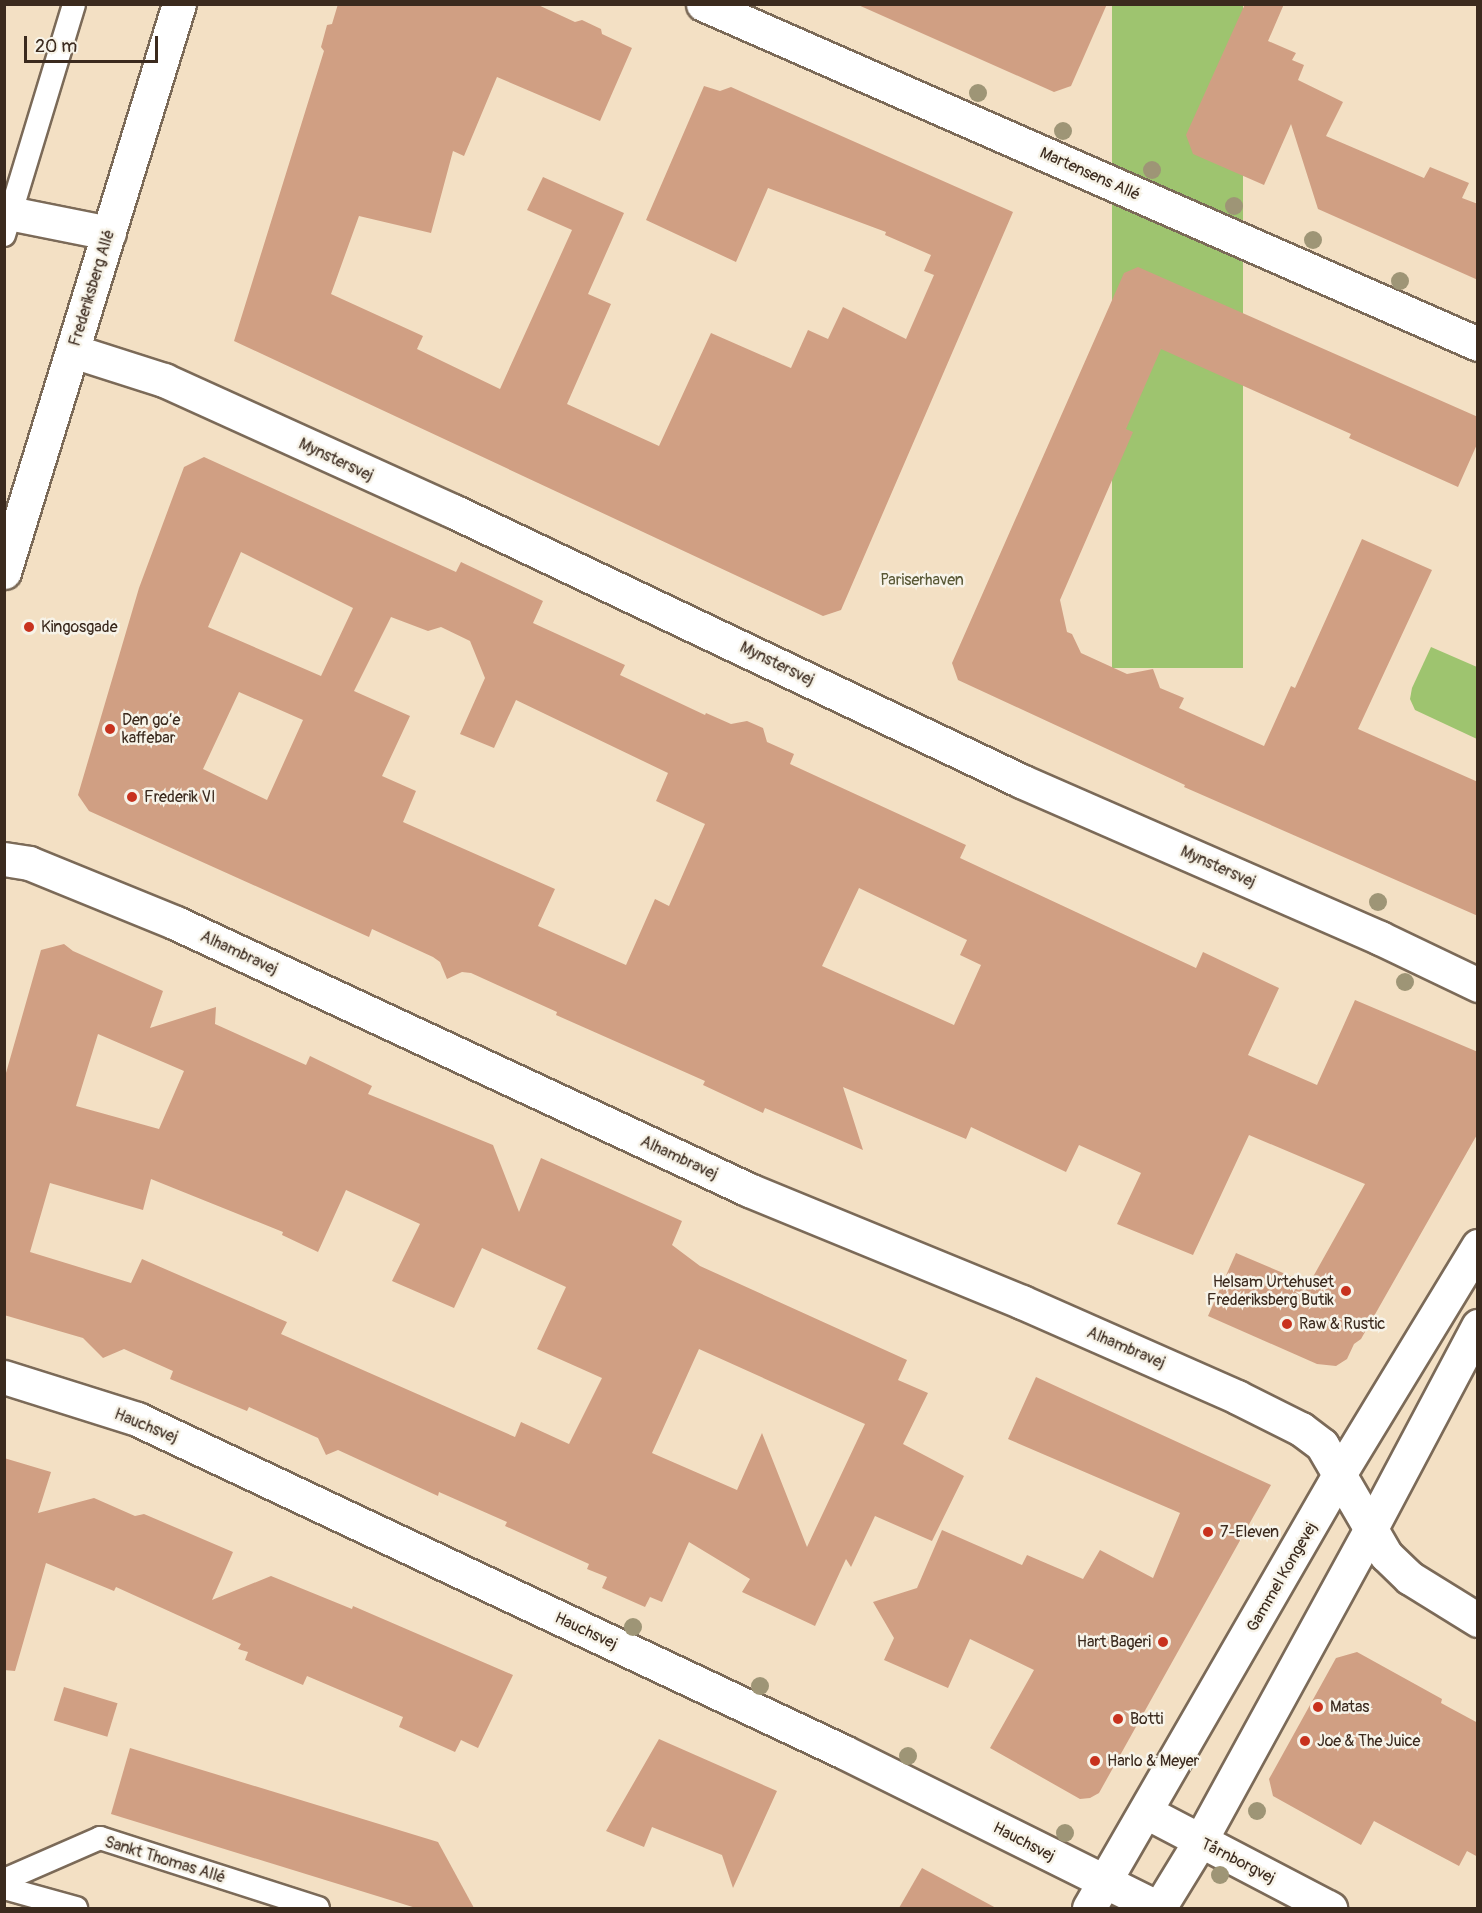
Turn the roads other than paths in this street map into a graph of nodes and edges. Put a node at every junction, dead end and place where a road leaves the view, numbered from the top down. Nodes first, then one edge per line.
1 (74, 4) edge
2 (179, 4) edge
3 (703, 4) edge
4 (6, 220) edge
5 (109, 233) junction
6 (1478, 345) edge
7 (73, 351) junction
8 (4, 572) edge
9 (4, 859) edge
10 (1478, 985) edge
11 (1478, 1246) edge
12 (1478, 1326) edge
13 (4, 1377) edge
14 (1340, 1473) junction
15 (1370, 1530) junction
16 (1478, 1620) edge
17 (1146, 1812) junction
18 (1200, 1841) junction
19 (4, 1880) edge
20 (4, 1888) edge
21 (1097, 1895) edge
22 (293, 1905) edge
23 (76, 1908) edge
24 (318, 1908) edge
25 (1159, 1908) edge
26 (1330, 1908) edge

1 - 4 lane
2 - 5 street, Frederiksberg Allé
3 - 6 street, Martensens Allé
4 - 5 street
5 - 7 street, Frederiksberg Allé
7 - 8 street, Frederiksberg Allé
7 - 10 street, Mynstersvej
9 - 14 street, Alhambravej
11 - 14 street, Gammel Kongevej
12 - 15 street
13 - 21 street, Hauchsvej
14 - 15 street, Alhambravej
14 - 17 street, Gammel Kongevej
15 - 16 street, Alhambravej
15 - 18 street
17 - 18 street, Tårnborgvej
17 - 21 street, Gammel Kongevej
18 - 25 street
18 - 26 street, Tårnborgvej
19 - 22 lane, Sankt Thomas Allé
20 - 23 lane
21 - 25 street, Hauchsvej
22 - 24 lane, Sankt Thomas Allé

